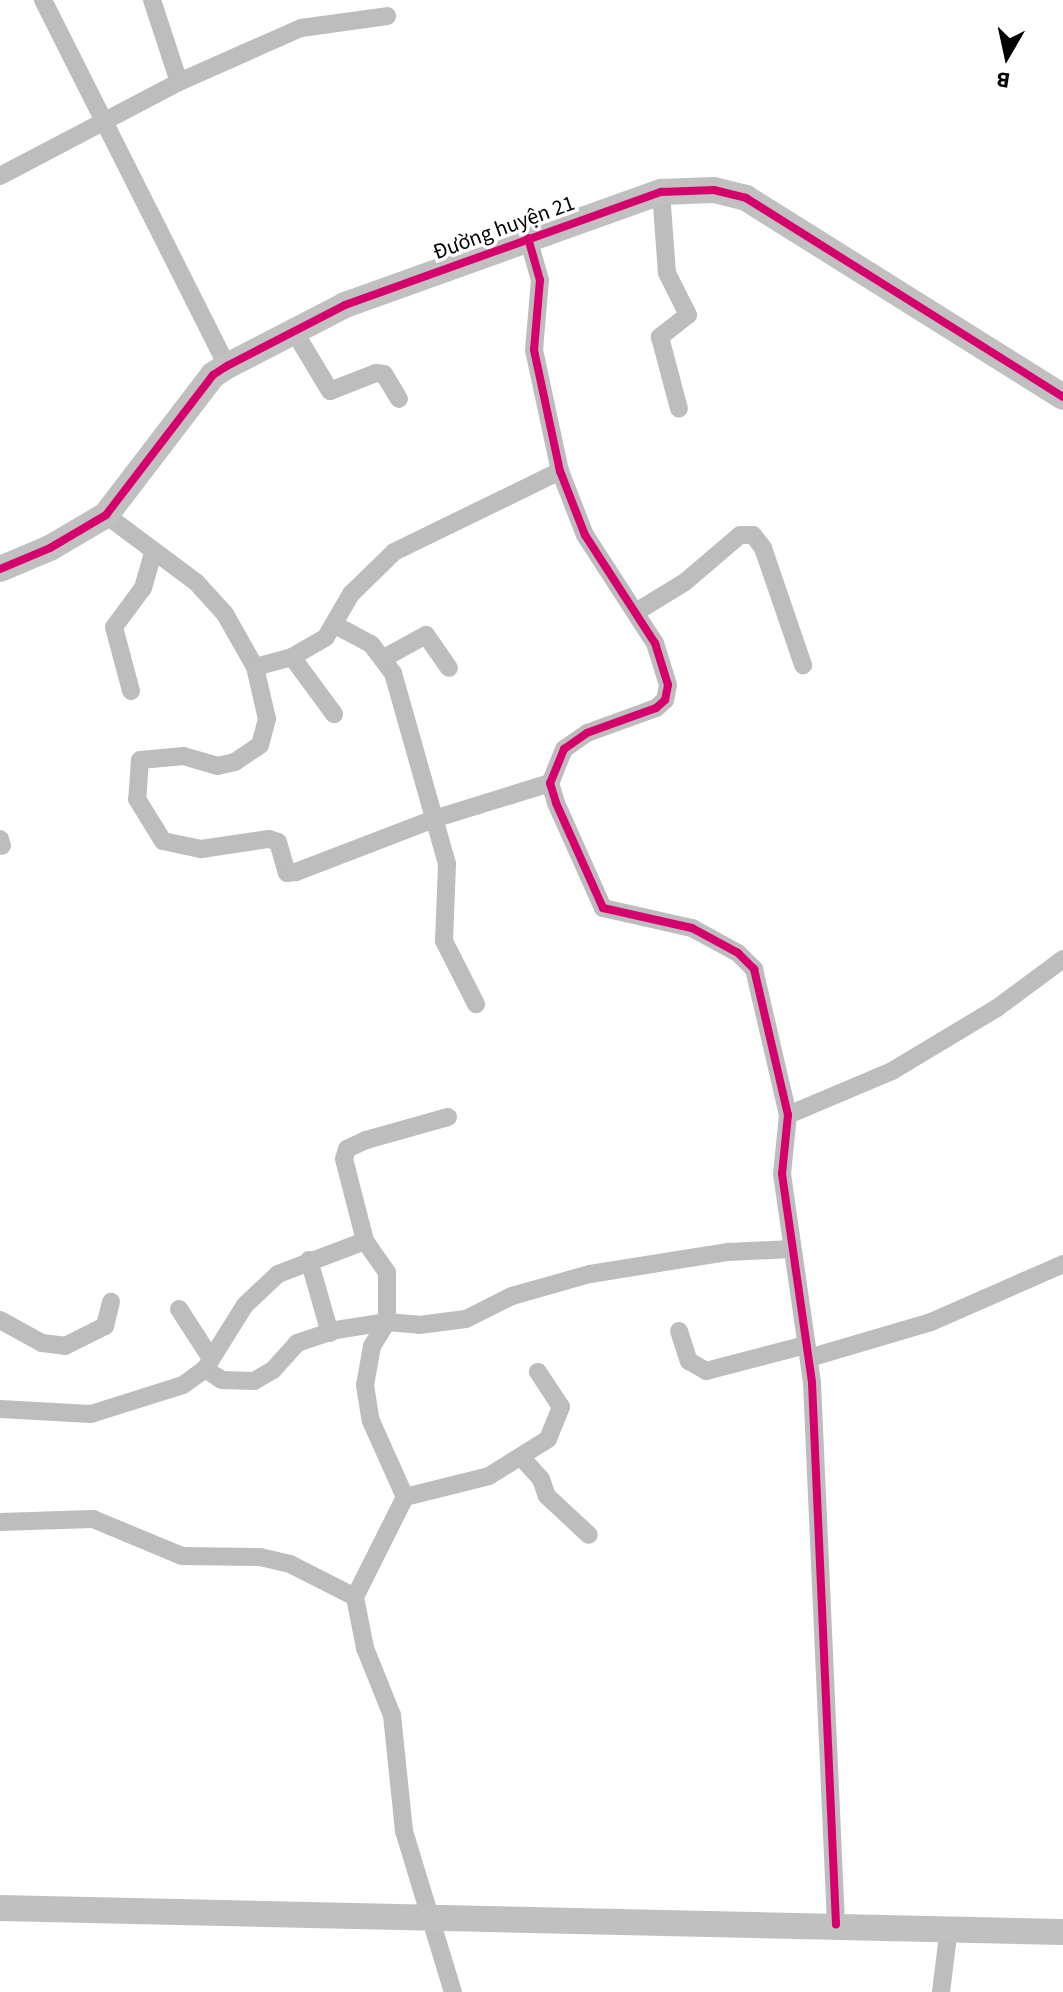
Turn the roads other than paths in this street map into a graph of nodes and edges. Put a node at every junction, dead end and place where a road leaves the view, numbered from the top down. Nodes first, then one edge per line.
1 (43, 0) edge
2 (152, 0) edge
3 (387, 16) dead end
4 (179, 82) junction
5 (107, 120) junction
6 (0, 176) edge
7 (661, 192) junction
8 (528, 238) junction
9 (294, 331) junction
10 (227, 366) junction
11 (1063, 397) edge
12 (399, 399) dead end
13 (679, 409) dead end
14 (560, 471) junction
15 (106, 515) junction
16 (153, 554) junction
17 (0, 569) edge
18 (636, 612) junction
19 (337, 626) junction
20 (292, 657) junction
21 (384, 658) junction
22 (803, 665) dead end
23 (255, 667) junction
24 (449, 668) dead end
25 (131, 691) dead end
26 (334, 714) dead end
27 (550, 783) junction
28 (437, 818) junction
29 (1063, 959) edge
30 (476, 1004) dead end
31 (788, 1115) junction
32 (448, 1117) dead end
33 (365, 1241) junction
34 (791, 1249) junction
35 (309, 1260) junction
36 (1063, 1264) edge
37 (111, 1302) dead end
38 (179, 1309) dead end
39 (0, 1320) edge
40 (387, 1322) junction
41 (679, 1331) dead end
42 (330, 1333) junction
43 (808, 1352) junction
44 (207, 1363) junction
45 (538, 1372) dead end
46 (0, 1409) edge
47 (522, 1458) junction
48 (405, 1497) junction
49 (0, 1522) edge
50 (589, 1535) dead end
51 (355, 1597) junction
52 (0, 1908) edge
53 (427, 1919) junction
54 (836, 1924) junction
55 (949, 1928) junction
56 (1063, 1932) edge
57 (453, 1992) edge
58 (941, 1992) edge

1 - 5 street
2 - 4 street
3 - 4 street
4 - 5 street
5 - 6 street
5 - 10 street
7 - 8 street, Đường huyện 21
7 - 11 street, Đường huyện 21
7 - 13 street
8 - 9 street, Đường huyện 21
8 - 14 street
9 - 10 street, Đường huyện 21
9 - 12 street
10 - 15 street, Đường huyện 21
14 - 18 street
14 - 19 street
15 - 16 street
15 - 17 street, Đường huyện 21
16 - 23 street
16 - 25 street
18 - 22 street
18 - 27 street
19 - 20 street
19 - 21 street
20 - 23 street
20 - 26 street
21 - 24 street
21 - 28 street
23 - 28 street
27 - 28 street
27 - 31 street
28 - 30 street
29 - 31 street
31 - 34 street
32 - 33 street
33 - 35 street
33 - 40 street
34 - 40 street
34 - 43 street
35 - 42 street
35 - 44 street
36 - 43 street
37 - 39 street
38 - 44 street
40 - 42 street
40 - 48 street
41 - 43 street
42 - 44 street
43 - 54 street
44 - 46 street
45 - 47 street
47 - 48 street
47 - 50 street
48 - 51 street
49 - 51 street
51 - 53 street
52 - 53 street
53 - 54 street
53 - 57 street
54 - 55 street
55 - 56 street
55 - 58 street

